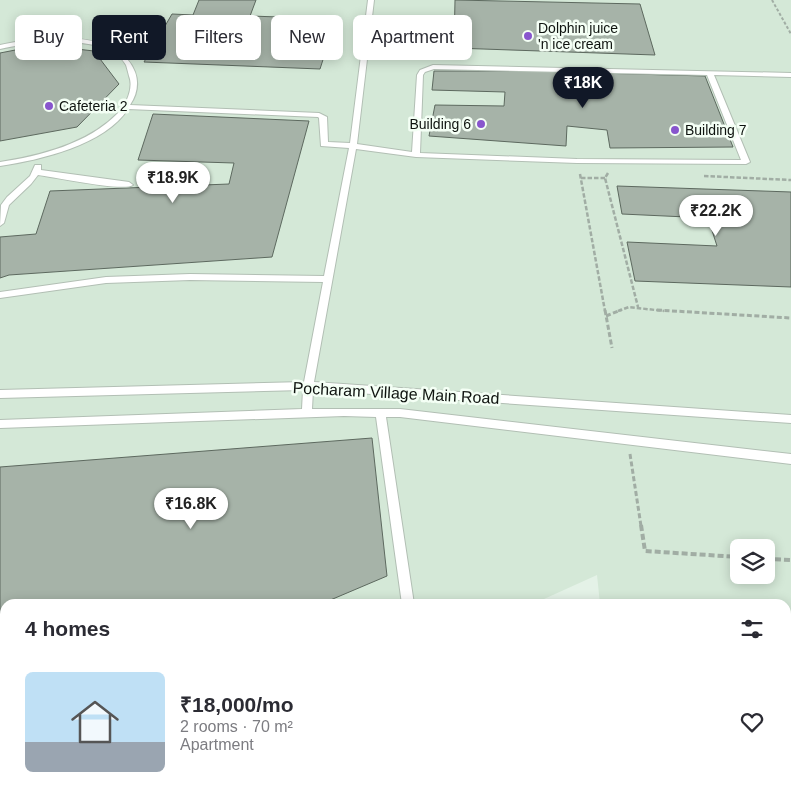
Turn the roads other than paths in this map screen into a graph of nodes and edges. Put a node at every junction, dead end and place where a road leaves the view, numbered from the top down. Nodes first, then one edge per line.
1 (371, 0) edge
2 (0, 47) edge
3 (709, 72) junction
4 (791, 75) edge
5 (125, 107) junction
6 (353, 146) junction
7 (416, 155) junction
8 (41, 157) junction
9 (0, 164) edge
10 (37, 172) junction
11 (129, 185) dead end
12 (0, 196) edge
13 (5, 204) junction
14 (0, 223) edge
15 (328, 279) junction
16 (0, 295) edge
17 (308, 386) junction
18 (0, 394) edge
19 (307, 413) junction
20 (381, 413) junction
21 (791, 419) edge
22 (0, 424) edge
23 (791, 459) edge
24 (407, 599) edge

1 - 6 lane
2 - 5 lane
3 - 4 lane
3 - 7 lane
3 - 7 lane
5 - 6 lane
5 - 8 lane
6 - 7 lane
6 - 15 lane
8 - 9 lane
8 - 10 lane
10 - 11 lane
10 - 13 lane
12 - 13 lane
13 - 14 lane
15 - 16 lane
15 - 17 lane
17 - 18 lane, Pocharam Village Main Road
17 - 19 lane
17 - 21 lane, Pocharam Village Main Road
19 - 20 lane, Pocharam Village Main Road
19 - 22 lane, Pocharam Village Main Road
20 - 23 lane, Pocharam Village Main Road
20 - 24 lane

